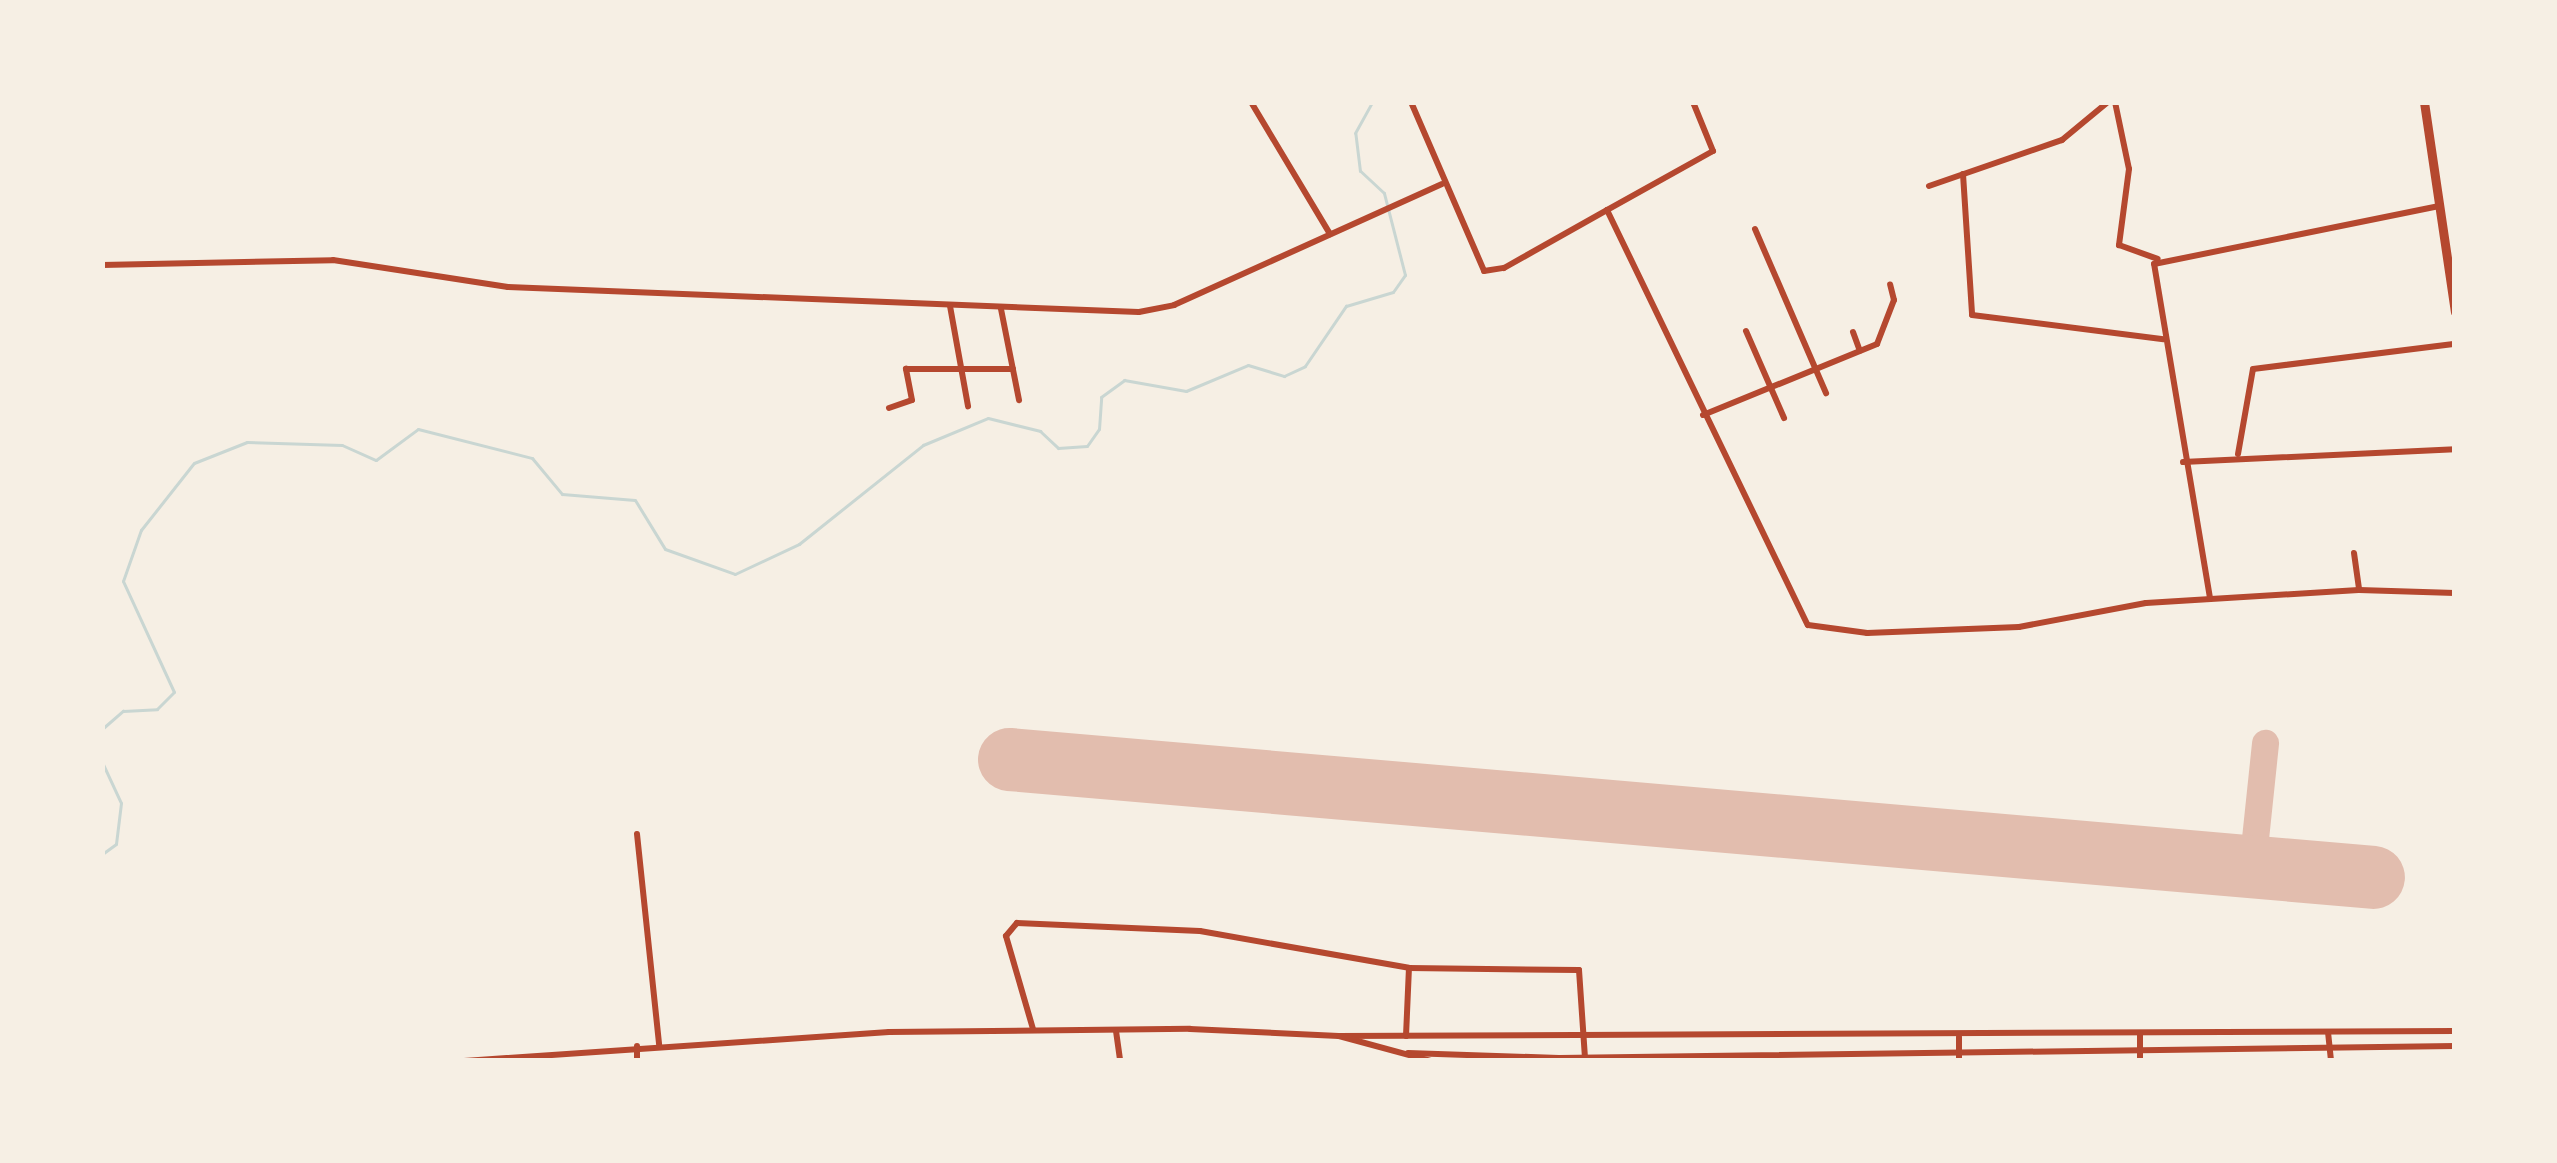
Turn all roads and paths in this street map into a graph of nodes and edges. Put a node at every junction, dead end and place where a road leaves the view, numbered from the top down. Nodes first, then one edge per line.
1 (1251, 102) edge
2 (1411, 102) edge
3 (1693, 102) edge
4 (2112, 102) edge
5 (2424, 102) edge
6 (1963, 173) junction
7 (1442, 184) junction
8 (1928, 186) dead end
9 (2440, 206) junction
10 (1606, 210) junction
11 (1755, 229) dead end
12 (1330, 234) junction
13 (2158, 259) junction
14 (102, 265) edge
15 (2452, 279) edge
16 (1890, 284) dead end
17 (950, 306) junction
18 (1001, 309) junction
19 (2455, 312) edge
20 (1746, 331) dead end
21 (1853, 332) dead end
22 (2163, 339) junction
23 (2455, 344) edge
24 (1860, 351) junction
25 (958, 369) junction
26 (1013, 369) junction
27 (1814, 370) junction
28 (1769, 388) junction
29 (1826, 393) dead end
30 (1019, 400) dead end
31 (968, 406) dead end
32 (889, 409) dead end
33 (1703, 415) junction
34 (1784, 418) dead end
35 (2455, 448) edge
36 (2238, 454) junction
37 (2182, 462) junction
38 (2354, 554) dead end
39 (2359, 590) junction
40 (2455, 593) edge
41 (2210, 598) junction
42 (637, 834) dead end
43 (1408, 968) junction
44 (1033, 1029) junction
45 (1116, 1031) junction
46 (2455, 1031) edge
47 (2328, 1032) junction
48 (2140, 1034) junction
49 (1339, 1036) junction
50 (1406, 1036) junction
51 (1959, 1037) junction
52 (1586, 1040) junction
53 (1722, 1040) junction
54 (659, 1045) junction
55 (638, 1046) junction
56 (2455, 1046) edge
57 (2330, 1048) junction
58 (1408, 1053) junction
59 (1722, 1056) junction
60 (2140, 1056) edge
61 (1585, 1058) edge
62 (1959, 1058) edge
63 (464, 1061) edge
64 (637, 1061) edge
65 (1120, 1061) edge
66 (1431, 1061) edge
67 (2331, 1061) edge

1 - 12 street
2 - 7 street
3 - 10 street
4 - 6 street
4 - 13 street
5 - 9 highway
6 - 8 street
6 - 22 street
7 - 10 street
7 - 12 street
9 - 13 street
9 - 15 highway
10 - 33 street
11 - 27 street
12 - 18 street
13 - 22 street
14 - 17 street
15 - 19 highway
16 - 24 street
17 - 18 street
17 - 25 street
18 - 26 street
20 - 28 street
21 - 24 street
22 - 37 street
23 - 36 street
24 - 27 street
25 - 26 street
25 - 31 street
25 - 32 street
26 - 30 street
27 - 28 street
27 - 29 street
28 - 33 street
28 - 34 street
33 - 41 street
35 - 36 street
36 - 37 street
37 - 41 street
38 - 39 street
39 - 40 street
39 - 41 street
42 - 54 street
43 - 44 street
43 - 50 street
43 - 52 street
44 - 45 street
44 - 54 street
45 - 49 street
45 - 65 street
46 - 47 street
47 - 48 street
47 - 57 street
48 - 51 street
48 - 60 street
49 - 50 street
49 - 58 street
50 - 52 street
51 - 53 street
51 - 62 street
52 - 53 street
52 - 61 street
53 - 59 street
54 - 55 street
55 - 63 street
55 - 64 street
56 - 57 street
57 - 60 street
57 - 67 street
58 - 61 street
58 - 66 street
59 - 61 street
59 - 62 street
60 - 62 street

